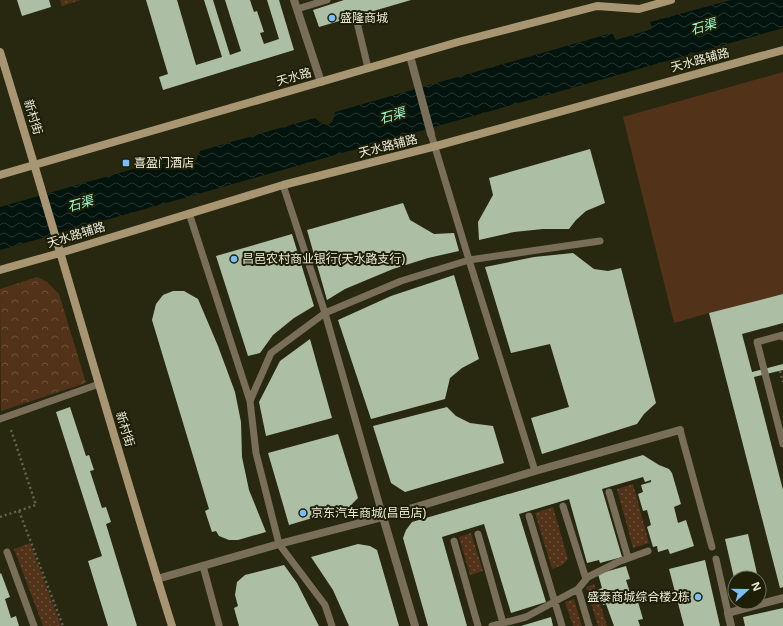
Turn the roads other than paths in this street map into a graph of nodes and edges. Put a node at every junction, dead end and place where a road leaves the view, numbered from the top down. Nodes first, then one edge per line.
1 (294, 0) edge
2 (327, 0) edge
3 (604, 0) edge
4 (671, 0) edge
5 (597, 6) junction
6 (297, 9) junction
7 (356, 18) dead end
8 (783, 50) edge
9 (0, 52) edge
10 (410, 56) junction
11 (368, 68) junction
12 (321, 82) junction
13 (432, 134) joint
14 (436, 146) junction
15 (35, 165) junction
16 (0, 175) edge
17 (283, 185) junction
18 (189, 213) junction
19 (600, 241) dead end
20 (60, 253) junction
21 (469, 260) junction
22 (0, 270) edge
23 (325, 313) junction
24 (783, 337) edge
25 (99, 384) junction
26 (250, 401) junction
27 (3, 418) edge
28 (680, 430) joint
29 (783, 444) edge
30 (535, 471) junction
31 (608, 492) dead end
32 (563, 506) dead end
33 (529, 516) dead end
34 (383, 517) junction
35 (478, 534) dead end
36 (454, 541) dead end
37 (279, 544) junction
38 (712, 547) dead end
39 (648, 551) dead end
40 (7, 552) dead end
41 (628, 558) junction
42 (716, 559) dead end
43 (203, 566) junction
44 (157, 579) junction
45 (586, 579) junction
46 (578, 589) junction
47 (783, 598) edge
48 (555, 600) junction
49 (728, 613) junction
50 (503, 623) junction
51 (219, 625) dead end
52 (34, 626) edge
53 (172, 626) edge
54 (332, 626) edge
55 (415, 626) edge
56 (478, 626) edge
57 (492, 626) edge
58 (562, 626) edge
59 (589, 626) edge
60 (731, 626) edge

1 - 6 street
2 - 6 lane
3 - 5 street, 天水路
4 - 5 street, 天水路
5 - 10 street, 天水路
6 - 12 street
7 - 11 lane
8 - 14 street, 天水路辅路
9 - 15 street, 新村街
10 - 11 street, 天水路
10 - 13 street
11 - 12 street, 天水路
12 - 15 street, 天水路
13 - 14 lane
14 - 17 street, 天水路辅路
14 - 21 lane
15 - 16 street, 天水路
15 - 20 street, 新村街
17 - 18 street, 天水路辅路
17 - 23 lane
18 - 20 street, 天水路辅路
18 - 26 lane
19 - 21 lane
20 - 22 street, 天水路辅路
20 - 25 street, 新村街
21 - 23 lane
21 - 30 lane
23 - 26 lane
23 - 34 lane
24 - 29 lane
25 - 27 lane
25 - 44 street, 新村街
26 - 37 lane
28 - 30 street
28 - 38 lane
30 - 34 street
31 - 41 lane
32 - 45 lane
33 - 48 lane
34 - 37 street
34 - 55 street
35 - 50 lane
36 - 56 lane
37 - 43 street
37 - 54 lane
39 - 41 lane
40 - 52 lane
41 - 45 lane
42 - 49 lane
43 - 44 street
43 - 51 lane
44 - 53 street, 新村街
45 - 46 lane
46 - 48 lane
46 - 59 lane
47 - 49 street
48 - 50 lane
48 - 58 lane
49 - 60 street
50 - 57 lane

